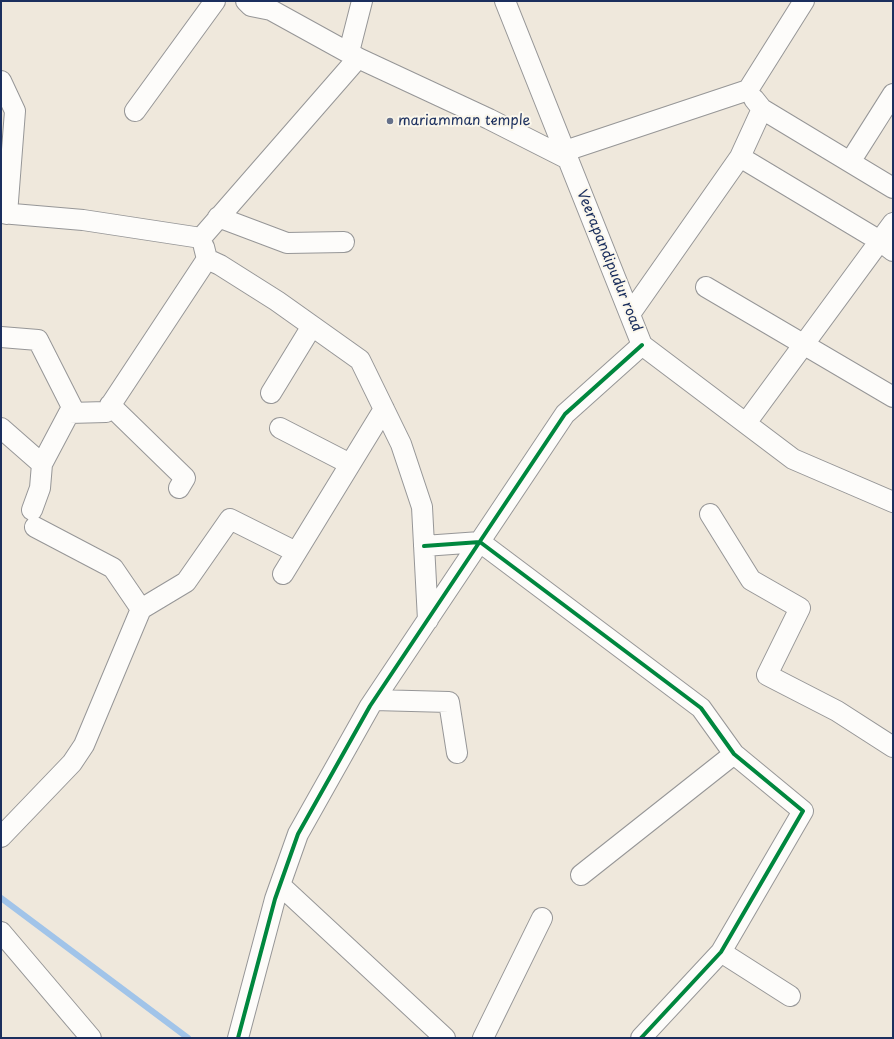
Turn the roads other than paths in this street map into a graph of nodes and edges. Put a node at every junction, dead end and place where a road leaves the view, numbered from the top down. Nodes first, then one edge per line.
1 (215, 1) edge
2 (246, 1) edge
3 (362, 1) edge
4 (505, 1) edge
5 (804, 1) edge
6 (353, 55) junction
7 (1, 82) edge
8 (748, 90) junction
9 (893, 94) edge
10 (762, 109) junction
11 (135, 111) dead end
12 (566, 155) junction
13 (740, 157) junction
14 (850, 162) junction
15 (893, 188) edge
16 (4, 214) edge
17 (218, 218) junction
18 (893, 223) edge
19 (201, 238) junction
20 (344, 242) dead end
21 (886, 246) edge
22 (207, 259) junction
23 (706, 287) dead end
24 (630, 314) junction
25 (312, 326) junction
26 (1, 337) edge
27 (804, 344) junction
28 (642, 345) junction
29 (271, 393) dead end
30 (893, 397) edge
31 (110, 405) junction
32 (384, 409) junction
33 (75, 413) junction
34 (746, 423) junction
35 (1, 428) edge
36 (280, 428) dead end
37 (42, 464) junction
38 (350, 464) junction
39 (179, 488) dead end
40 (893, 502) edge
41 (710, 514) dead end
42 (480, 542) junction
43 (424, 546) junction
44 (296, 552) junction
45 (283, 574) dead end
46 (141, 609) junction
47 (428, 620) junction
48 (374, 700) junction
49 (893, 747) edge
50 (457, 753) dead end
51 (734, 754) junction
52 (1, 837) edge
53 (581, 875) dead end
54 (280, 885) junction
55 (542, 918) dead end
56 (1, 932) edge
57 (721, 952) junction
58 (790, 996) dead end
59 (91, 1038) edge
60 (238, 1038) edge
61 (444, 1038) edge
62 (483, 1038) edge
63 (641, 1038) edge

1 - 11 street
2 - 6 street
3 - 6 street
4 - 12 street, Veerapandipudur road
5 - 8 street
6 - 12 street
6 - 17 street
7 - 16 street
8 - 10 street
8 - 12 street
9 - 14 street
10 - 13 street
10 - 14 street
12 - 24 street, Veerapandipudur road
13 - 21 street
13 - 24 street
14 - 15 street
16 - 19 street
17 - 19 street
17 - 20 street
18 - 21 street
19 - 22 street
21 - 27 street
22 - 25 street
22 - 31 street
23 - 27 street
24 - 28 street, Veerapandipudur road
25 - 29 street
25 - 32 street
26 - 33 street
27 - 30 street
27 - 34 street
28 - 34 street, Veerapandipudur road
28 - 42 street
31 - 33 street
31 - 39 street
32 - 38 street
32 - 43 street
33 - 37 street
34 - 40 street, Veerapandipudur road
35 - 37 street
36 - 38 street
37 - 46 street
38 - 44 street
41 - 49 street
42 - 43 street
42 - 47 street
42 - 51 street
43 - 47 street
44 - 45 street
44 - 46 street
46 - 52 street
47 - 48 street
48 - 50 street
48 - 54 street
51 - 53 street
51 - 57 street
54 - 60 street
54 - 61 street
55 - 62 street
56 - 59 street
57 - 58 street
57 - 63 street

